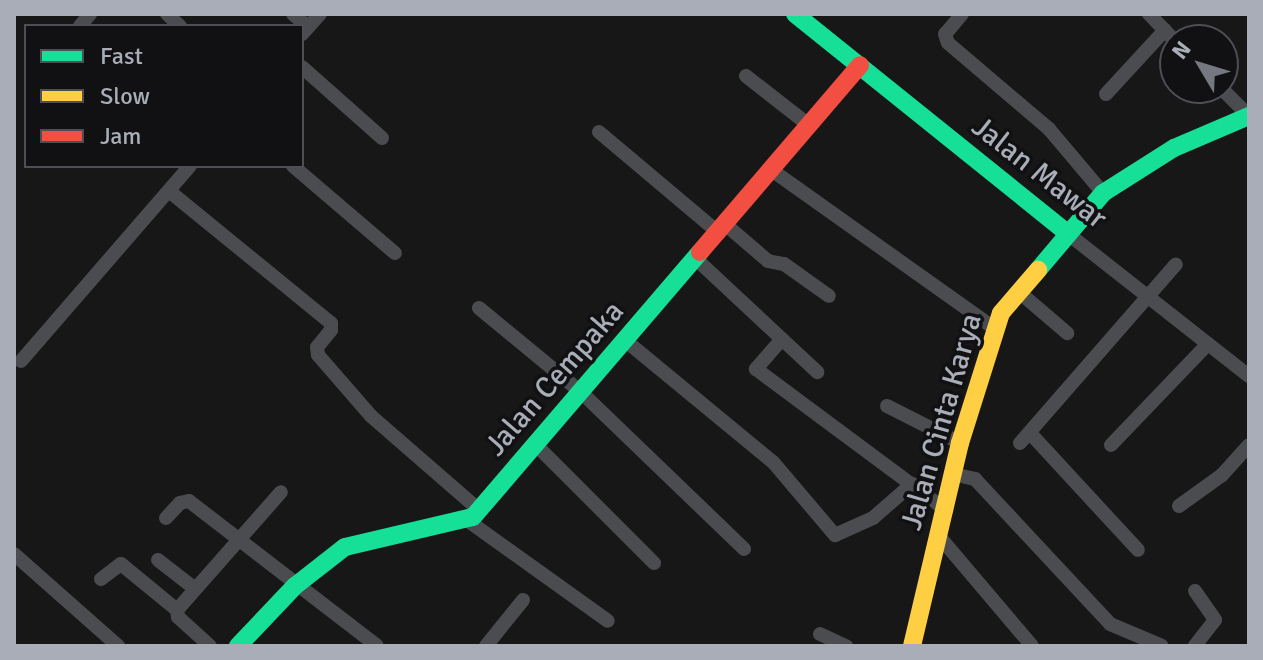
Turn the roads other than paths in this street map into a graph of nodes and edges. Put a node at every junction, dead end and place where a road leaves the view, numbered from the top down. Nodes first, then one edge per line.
1 (320, 14) edge
2 (795, 14) edge
3 (962, 14) edge
4 (305, 31) edge
5 (1159, 45) edge
6 (860, 65) junction
7 (304, 69) edge
8 (746, 76) dead end
9 (1106, 94) dead end
10 (1249, 116) edge
11 (810, 126) junction
12 (599, 132) dead end
13 (382, 138) dead end
14 (188, 168) edge
15 (295, 168) edge
16 (773, 171) junction
17 (169, 191) junction
18 (1103, 193) junction
19 (722, 229) junction
20 (1067, 233) junction
21 (395, 253) dead end
22 (696, 259) junction
23 (1176, 264) dead end
24 (1018, 291) junction
25 (829, 296) dead end
26 (1150, 297) junction
27 (479, 308) dead end
28 (994, 328) junction
29 (1067, 333) dead end
30 (782, 339) junction
31 (626, 341) junction
32 (1208, 344) junction
33 (21, 361) dead end
34 (1247, 370) edge
35 (817, 372) dead end
36 (582, 393) junction
37 (887, 406) dead end
38 (960, 443) junction
39 (536, 445) junction
40 (1111, 445) dead end
41 (1249, 445) edge
42 (953, 474) junction
43 (912, 484) junction
44 (281, 492) dead end
45 (1179, 506) dead end
46 (946, 510) junction
47 (473, 515) junction
48 (166, 518) dead end
49 (938, 535) junction
50 (235, 541) junction
51 (744, 549) dead end
52 (1138, 550) dead end
53 (14, 554) edge
54 (158, 560) dead end
55 (654, 563) dead end
56 (101, 579) dead end
57 (295, 586) junction
58 (194, 588) junction
59 (1195, 591) dead end
60 (523, 600) dead end
61 (177, 610) junction
62 (608, 621) dead end
63 (820, 634) dead end
64 (917, 643) edge
65 (118, 646) edge
66 (210, 646) edge
67 (238, 646) edge
68 (377, 646) edge
69 (486, 646) edge
70 (846, 646) edge
71 (1032, 646) edge
72 (1162, 646) edge
73 (1195, 646) edge

1 - 4 street
2 - 6 street, Jalan Mawar
3 - 18 street
5 - 9 street
6 - 11 street, Jalan Cempaka
6 - 20 street, Jalan Mawar
7 - 13 street
8 - 11 street
10 - 18 street, Jalan Cinta Karya
11 - 16 street, Jalan Cempaka
12 - 19 street
14 - 17 street
15 - 21 street
16 - 19 street, Jalan Cempaka
16 - 28 street
17 - 33 street
17 - 47 street
18 - 20 street, Jalan Cinta Karya
19 - 22 street, Jalan Cempaka
19 - 25 street
20 - 24 street, Jalan Cinta Karya
20 - 26 street, Jalan Mawar
22 - 30 street
22 - 31 street, Jalan Cempaka
23 - 26 street
24 - 28 street, Jalan Cinta Karya
24 - 29 street
26 - 32 street, Jalan Mawar
26 - 52 street
27 - 36 street
28 - 38 street, Jalan Cinta Karya
30 - 35 street
30 - 43 street
31 - 36 street, Jalan Cempaka
31 - 43 street
32 - 34 street, Jalan Mawar
32 - 40 street
36 - 39 street, Jalan Cempaka
36 - 51 street
37 - 38 street
38 - 42 street, Jalan Cinta Karya
39 - 47 street, Jalan Cempaka
39 - 55 street
41 - 45 street
42 - 46 street, Jalan Cinta Karya
42 - 72 street
43 - 46 street
44 - 50 street
46 - 49 street, Jalan Cinta Karya
47 - 57 street
47 - 62 street
48 - 50 street
49 - 64 street, Jalan Cinta Karya
49 - 71 street
50 - 57 street
50 - 58 street
53 - 65 street
54 - 58 street
56 - 61 street
57 - 67 street
57 - 68 street
58 - 61 street
59 - 73 street
60 - 69 street
61 - 66 street
63 - 70 street

